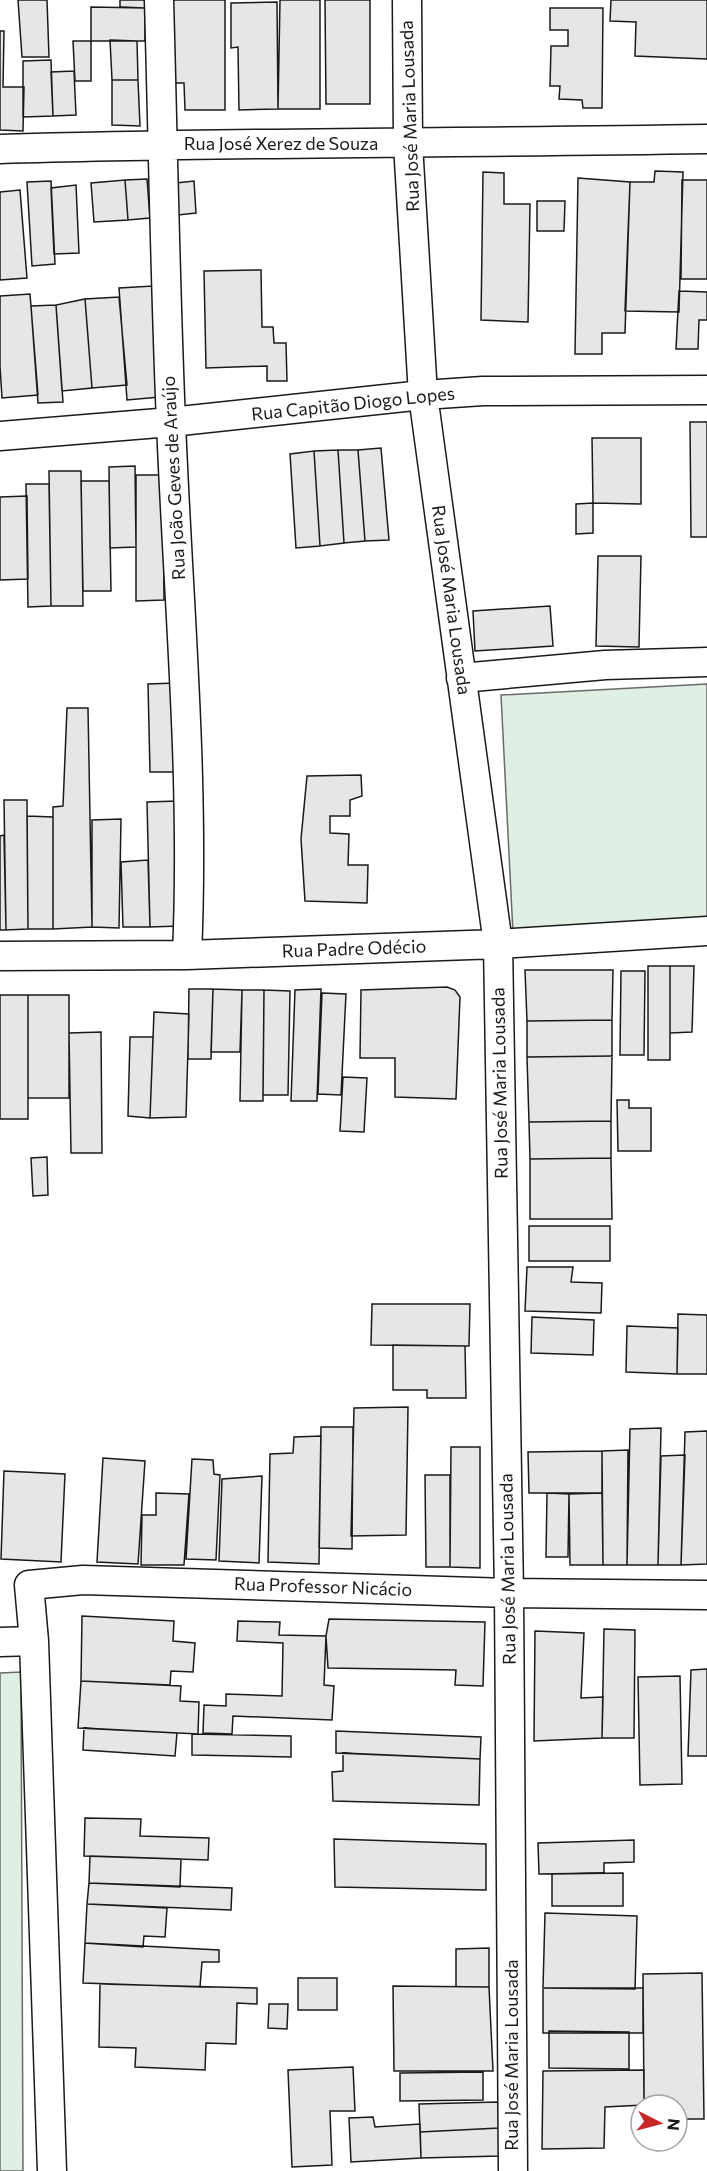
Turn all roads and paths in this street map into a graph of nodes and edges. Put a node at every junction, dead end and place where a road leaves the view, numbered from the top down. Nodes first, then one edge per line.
1 (159, 0) edge
2 (407, 0) edge
3 (707, 139) edge
4 (163, 144) junction
5 (408, 144) junction
6 (0, 148) edge
7 (707, 390) edge
8 (423, 395) junction
9 (171, 422) junction
10 (0, 436) edge
11 (707, 662) edge
12 (461, 678) junction
13 (707, 931) edge
14 (498, 944) junction
15 (187, 955) junction
16 (0, 956) edge
17 (509, 1593) junction
18 (707, 1595) edge
19 (34, 1641) junction
20 (0, 1642) edge
21 (52, 2171) edge
22 (513, 2171) edge

1 - 4 street, Rua João Geves de Araújo
2 - 5 street, Rua José Maria Lousada
3 - 5 street, Rua José Xerez de Souza
4 - 5 street, Rua José Xerez de Souza
4 - 6 street, Rua José Xerez de Souza
4 - 9 street, Rua João Geves de Araújo
5 - 8 street, Rua José Maria Lousada
7 - 8 street, Rua Capitão Diogo Lopes
8 - 9 street, Rua Capitão Diogo Lopes
8 - 12 street, Rua José Maria Lousada
9 - 10 street, Rua Capitão Diogo Lopes
9 - 15 street, Rua João Geves de Araújo
11 - 12 street
12 - 14 street, Rua José Maria Lousada
13 - 14 street, Rua Padre Odécio
14 - 15 street, Rua Padre Odécio
14 - 17 street, Rua José Maria Lousada
15 - 16 street, Rua Padre Odécio
17 - 18 street, Rua Professor Nicácio
17 - 19 street, Rua Professor Nicácio
17 - 22 street, Rua José Maria Lousada
19 - 20 street
19 - 21 street

